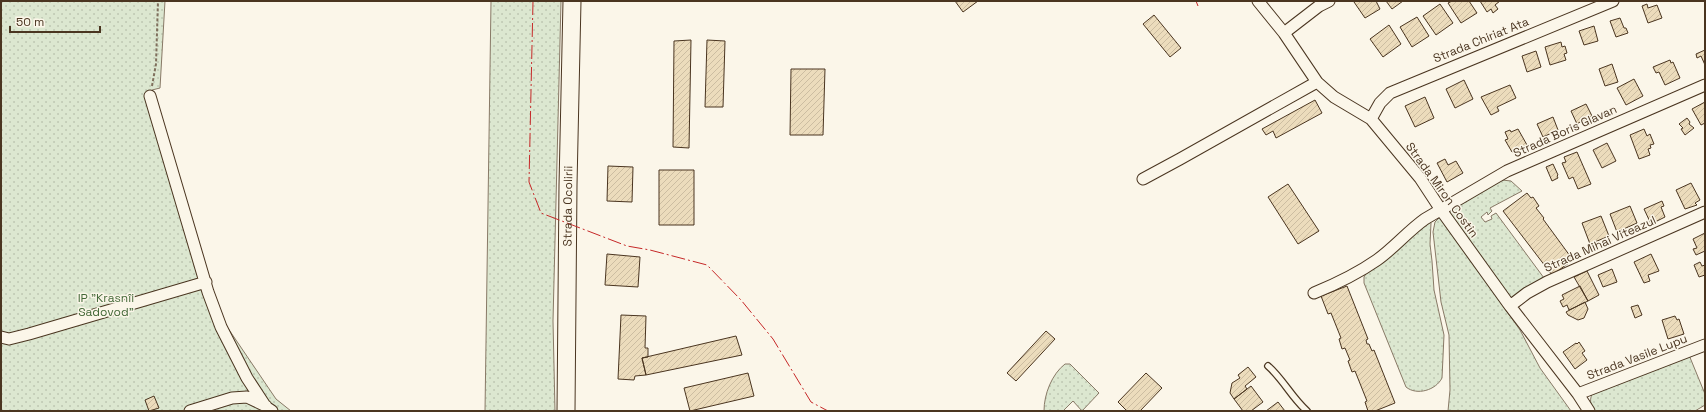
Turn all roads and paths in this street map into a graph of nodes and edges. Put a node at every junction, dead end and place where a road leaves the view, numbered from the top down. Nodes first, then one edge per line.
1 (158, 1) edge
2 (572, 1) edge
3 (1258, 1) edge
4 (1329, 1) edge
5 (1613, 1) edge
6 (1284, 33) junction
7 (1317, 82) junction
8 (1705, 85) edge
9 (150, 96) joint
10 (1371, 119) junction
11 (1143, 179) dead end
12 (1441, 210) junction
13 (1705, 212) edge
14 (206, 282) junction
15 (1314, 293) dead end
16 (1510, 306) junction
17 (1, 337) edge
18 (1705, 345) edge
19 (1268, 366) dead end
20 (1578, 394) junction
21 (269, 409) edge
22 (190, 411) edge
23 (566, 411) edge
24 (1307, 411) edge
25 (1589, 411) edge

1 - 9 path
2 - 23 main road, Strada Ocolirii
3 - 6 street, Strada Miron Costin
4 - 6 street
5 - 10 street, Strada Chiriat Ata
6 - 7 street, Strada Miron Costin
7 - 10 street, Strada Miron Costin
7 - 11 street
8 - 12 street, Strada Boris Glavan
9 - 14 street
10 - 12 street, Strada Miron Costin
12 - 15 street, Strada Boris Glavan
12 - 16 street, Strada Miron Costin
13 - 16 street, Strada Mihai Viteazul
14 - 17 street
14 - 21 street
16 - 20 street, Strada Miron Costin
18 - 20 street, Strada Vasile Lupu
19 - 24 lane
20 - 25 street, Strada Miron Costin
21 - 22 street

